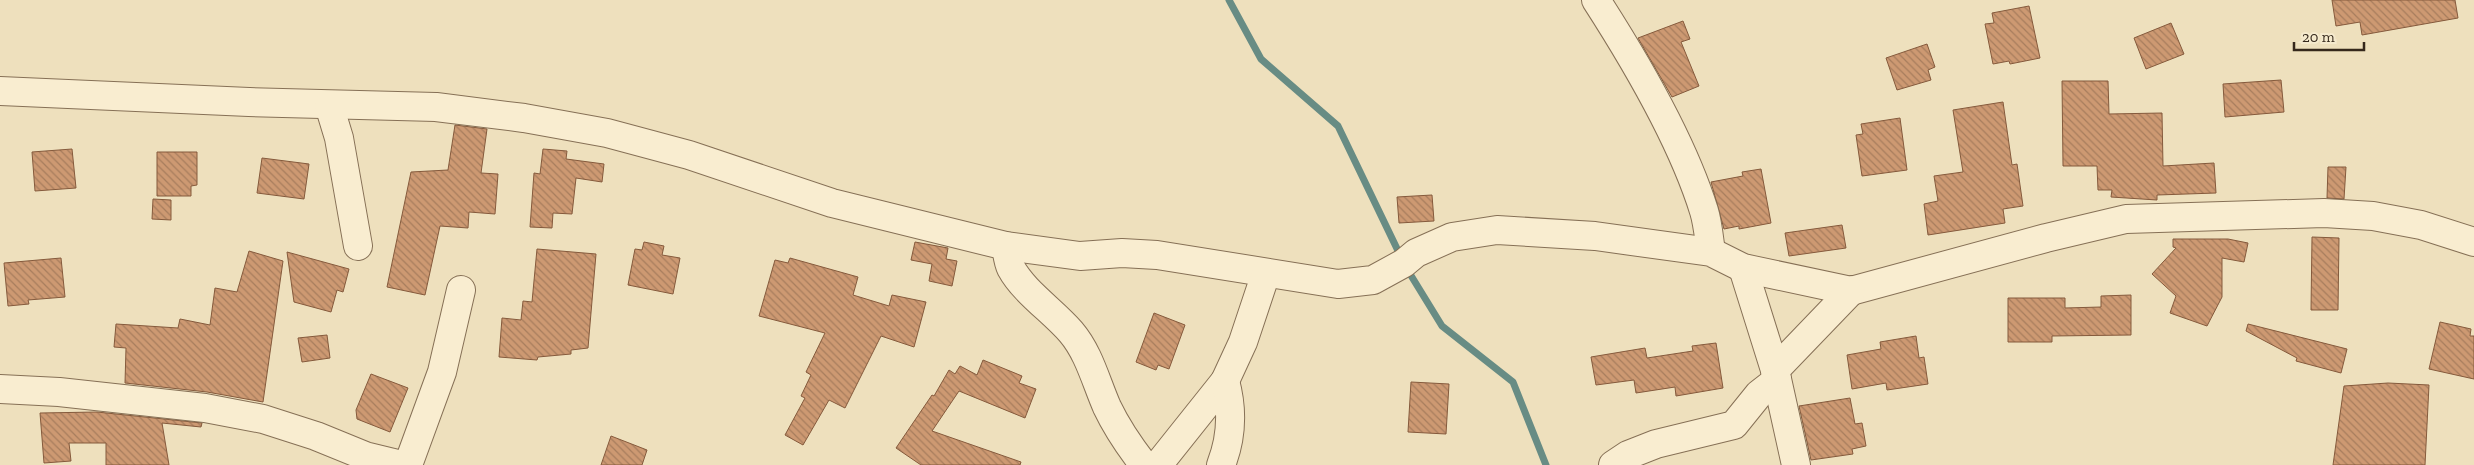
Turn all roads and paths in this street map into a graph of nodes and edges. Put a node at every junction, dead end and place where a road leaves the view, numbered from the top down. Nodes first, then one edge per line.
1 (1596, 0) edge
2 (0, 91) edge
3 (329, 105) junction
4 (2474, 242) edge
5 (358, 246) dead end
6 (1006, 246) junction
7 (1711, 252) junction
8 (1743, 268) junction
9 (1266, 273) junction
10 (461, 290) dead end
11 (1851, 290) junction
12 (1776, 375) junction
13 (1225, 381) junction
14 (0, 389) edge
15 (402, 465) edge
16 (408, 465) edge
17 (1144, 465) edge
18 (1158, 465) edge
19 (1221, 465) edge
20 (1613, 465) edge
21 (1796, 465) edge

1 - 7 street
2 - 3 street
3 - 5 street
3 - 6 street
4 - 11 street
6 - 9 street
6 - 17 street
7 - 8 street
7 - 9 street
8 - 11 street
8 - 12 street
9 - 13 street
10 - 16 street
11 - 12 street
12 - 20 street
12 - 21 street
13 - 18 street
13 - 19 street
14 - 15 street

